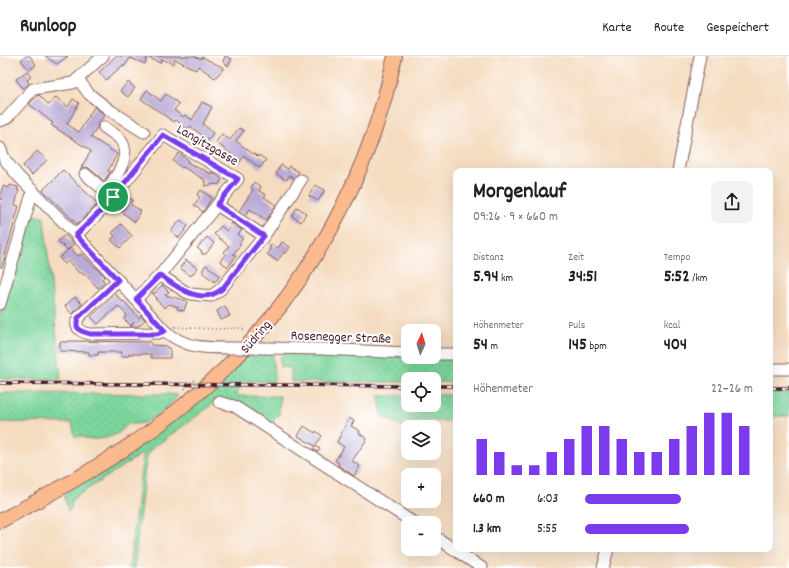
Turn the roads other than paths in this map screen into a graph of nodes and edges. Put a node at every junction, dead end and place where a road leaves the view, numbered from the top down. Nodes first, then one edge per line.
1 (103, 56) edge
2 (395, 56) edge
3 (700, 56) edge
4 (78, 79) junction
5 (0, 121) edge
6 (104, 127) dead end
7 (144, 132) dead end
8 (0, 148) edge
9 (679, 168) edge
10 (85, 174) dead end
11 (301, 180) dead end
12 (33, 190) junction
13 (110, 194) junction
14 (217, 205) junction
15 (76, 235) junction
16 (264, 236) junction
17 (160, 275) junction
18 (118, 280) junction
19 (136, 299) junction
20 (0, 304) edge
21 (165, 331) junction
22 (401, 353) edge
23 (441, 354) edge
24 (453, 354) edge
25 (773, 369) edge
26 (789, 369) edge
27 (218, 402) dead end
28 (403, 516) edge
29 (0, 521) edge
30 (441, 541) edge
31 (453, 549) edge
32 (458, 552) edge
33 (607, 552) edge
34 (482, 568) edge
35 (603, 568) edge

1 - 4 street
2 - 29 main road, Südring
3 - 9 street
4 - 5 street
4 - 7 street
6 - 13 street
8 - 12 street, Rosenegger Straße
10 - 13 street
11 - 16 street
12 - 15 street, Rosenegger Straße
12 - 20 street
13 - 14 street, Langitzgasse
13 - 15 street, Langitzgasse
14 - 16 street
14 - 17 street, Langitzgasse
15 - 18 street, Rosenegger Straße
16 - 17 street
17 - 19 street, Langitzgasse
18 - 19 street, Rosenegger Straße
18 - 21 street
19 - 21 street, Rosenegger Straße
21 - 22 street, Rosenegger Straße, bridge
23 - 24 street
25 - 26 street
27 - 28 street
30 - 31 street
32 - 34 street
33 - 35 street

